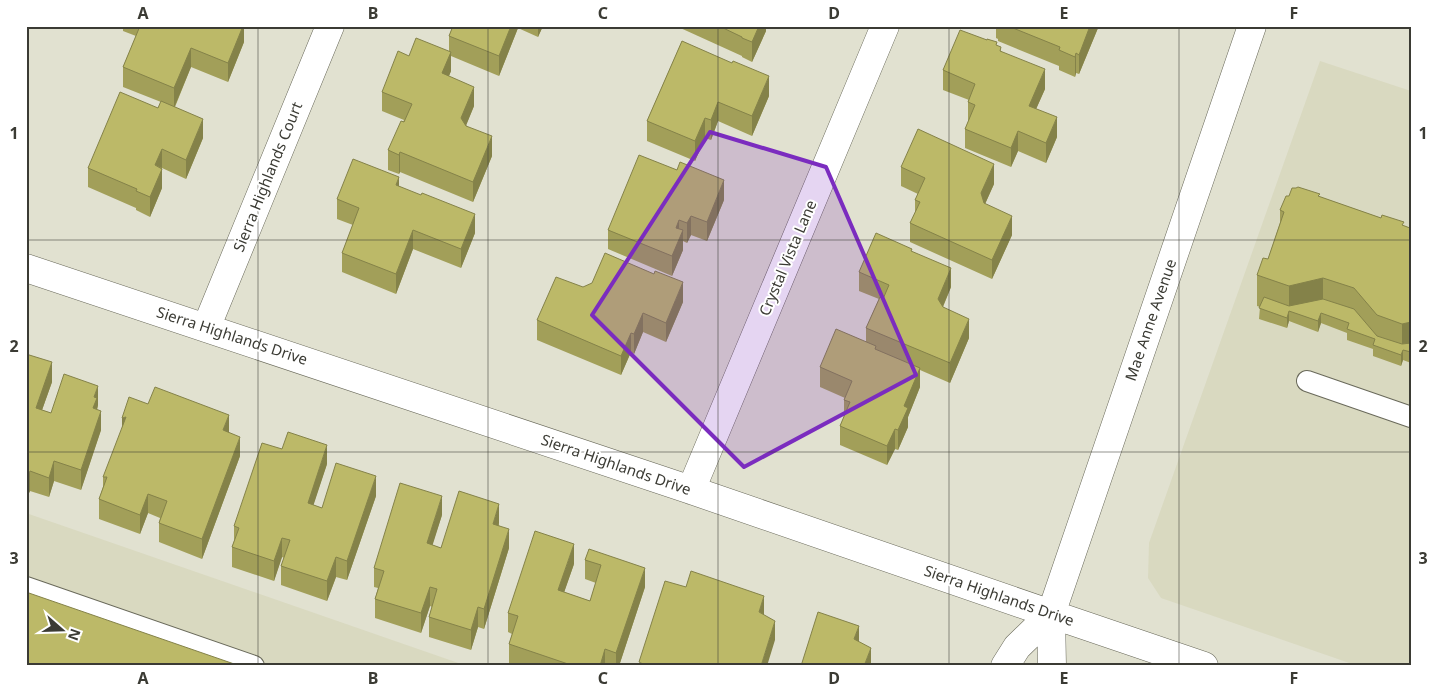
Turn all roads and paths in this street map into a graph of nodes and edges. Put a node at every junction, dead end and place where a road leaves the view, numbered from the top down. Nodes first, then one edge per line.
1 (330, 26) edge
2 (885, 26) edge
3 (1252, 26) edge
4 (26, 268) edge
5 (206, 328) junction
6 (1307, 381) dead end
7 (1411, 417) edge
8 (691, 490) junction
9 (26, 587) edge
10 (1051, 614) junction
11 (254, 666) edge
12 (1005, 666) edge
13 (1052, 666) edge
14 (1204, 666) edge

1 - 5 street, Sierra Highlands Court
2 - 8 street, Crystal Vista Lane
3 - 10 street, Mae Anne Avenue
4 - 5 street, Sierra Highlands Drive
5 - 8 street, Sierra Highlands Drive
6 - 7 lane
8 - 10 street, Sierra Highlands Drive
9 - 11 lane
10 - 12 street, Mae Anne Avenue
10 - 13 street, Mae Anne Avenue
10 - 14 street, Sierra Highlands Drive

